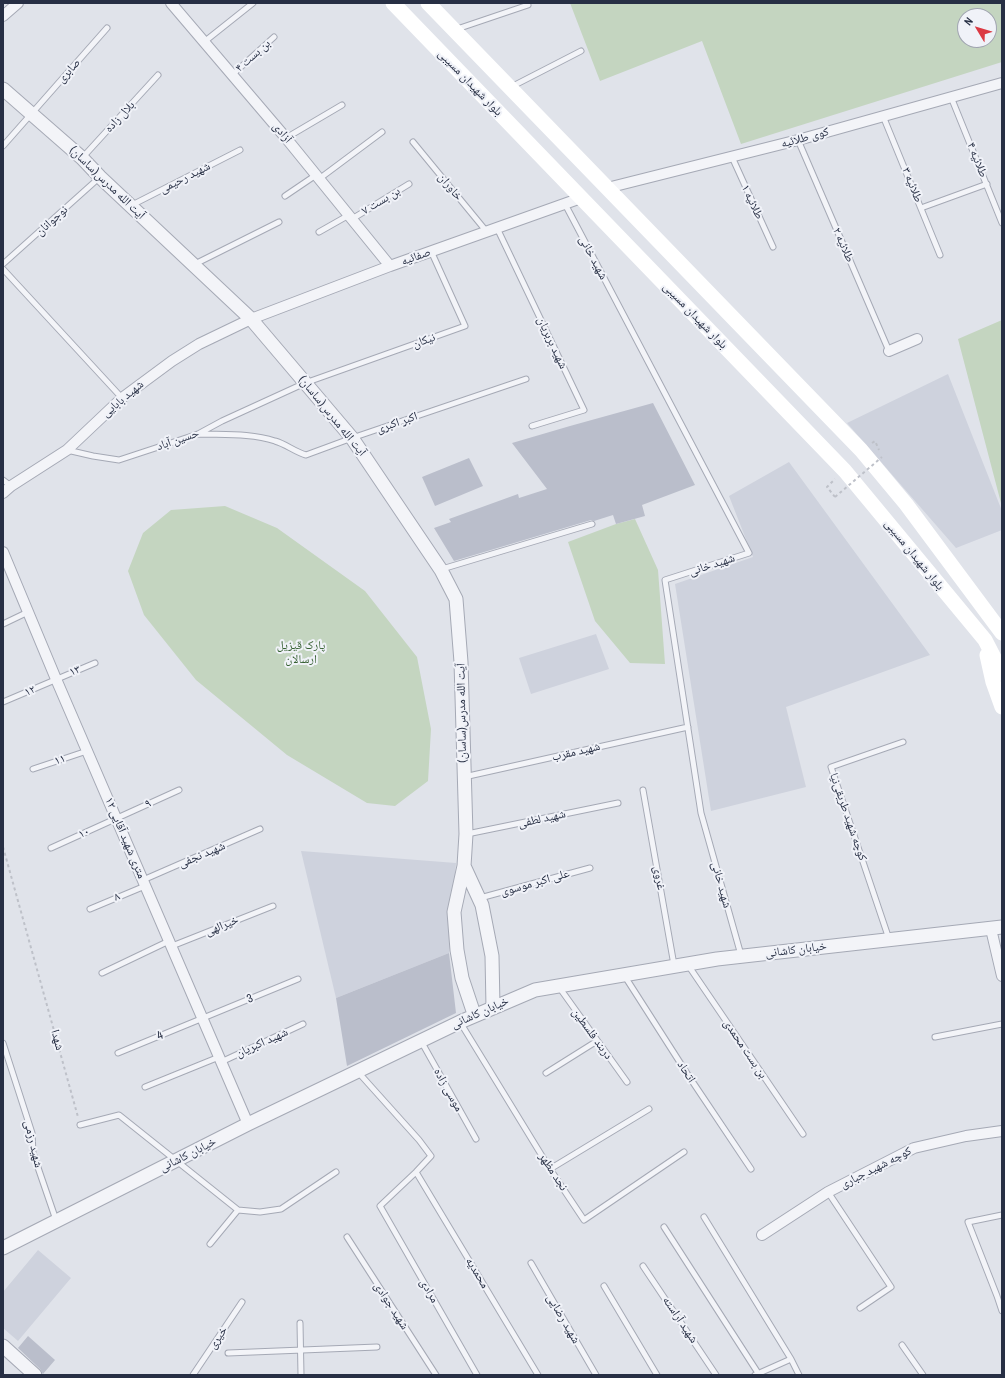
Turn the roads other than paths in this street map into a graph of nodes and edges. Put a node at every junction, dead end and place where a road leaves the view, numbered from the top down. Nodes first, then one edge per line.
1 (18, 3) edge
2 (252, 3) edge
3 (393, 3) edge
4 (428, 3) edge
5 (527, 3) edge
6 (174, 4) edge
7 (3, 16) edge
8 (107, 28) dead end
9 (454, 30) junction
10 (274, 37) dead end
11 (204, 42) junction
12 (581, 50) dead end
13 (232, 75) junction
14 (158, 76) dead end
15 (1002, 83) edge
16 (510, 88) junction
17 (3, 89) edge
18 (951, 97) junction
19 (342, 105) dead end
20 (31, 114) junction
21 (883, 116) junction
22 (382, 132) dead end
23 (286, 138) junction
24 (798, 140) junction
25 (413, 142) dead end
26 (3, 146) edge
27 (240, 150) dead end
28 (732, 157) junction
29 (82, 158) junction
30 (100, 177) junction
31 (317, 177) junction
32 (409, 184) dead end
33 (987, 184) junction
34 (607, 188) junction
35 (285, 196) dead end
36 (581, 198) junction
37 (565, 204) junction
38 (131, 206) junction
39 (921, 208) junction
40 (350, 217) junction
41 (279, 222) dead end
42 (1002, 223) edge
43 (497, 228) junction
44 (319, 232) dead end
45 (487, 232) junction
46 (773, 247) dead end
47 (431, 251) junction
48 (940, 255) dead end
49 (3, 264) edge
50 (194, 265) junction
51 (390, 266) junction
52 (3, 269) edge
53 (251, 319) junction
54 (917, 339) dead end
55 (889, 350) joint
56 (526, 379) dead end
57 (305, 383) junction
58 (122, 398) junction
59 (532, 426) dead end
60 (198, 434) junction
61 (352, 438) junction
62 (67, 450) junction
63 (7, 483) edge
64 (3, 493) edge
65 (592, 524) dead end
66 (3, 552) edge
67 (441, 570) junction
68 (28, 612) junction
69 (3, 624) edge
70 (1001, 632) edge
71 (984, 640) junction
72 (95, 663) dead end
73 (1002, 673) edge
74 (56, 679) junction
75 (3, 702) edge
76 (1002, 708) edge
77 (688, 727) junction
78 (903, 742) dead end
79 (87, 751) junction
80 (33, 769) dead end
81 (463, 777) junction
82 (179, 790) dead end
83 (643, 790) dead end
84 (618, 803) dead end
85 (116, 818) junction
86 (260, 830) dead end
87 (466, 834) junction
88 (51, 848) dead end
89 (464, 866) junction
90 (590, 868) dead end
91 (144, 883) junction
92 (480, 899) junction
93 (273, 906) dead end
94 (90, 909) dead end
95 (996, 928) edge
96 (889, 939) junction
97 (170, 944) junction
98 (741, 956) junction
99 (688, 964) junction
100 (674, 966) junction
101 (102, 973) dead end
102 (624, 974) junction
103 (1002, 976) edge
104 (298, 980) dead end
105 (558, 986) junction
106 (493, 1007) junction
107 (474, 1014) junction
108 (203, 1019) junction
109 (460, 1022) junction
110 (303, 1024) dead end
111 (1002, 1024) edge
112 (935, 1037) dead end
113 (421, 1040) junction
114 (597, 1041) junction
115 (3, 1043) edge
116 (118, 1054) dead end
117 (220, 1059) junction
118 (358, 1072) junction
119 (546, 1073) dead end
120 (627, 1082) dead end
121 (145, 1087) dead end
122 (649, 1109) dead end
123 (248, 1124) junction
124 (80, 1125) road end
125 (1002, 1131) edge
126 (803, 1134) dead end
127 (476, 1139) dead end
128 (684, 1152) dead end
129 (176, 1161) junction
130 (550, 1169) junction
131 (751, 1169) dead end
132 (336, 1172) dead end
133 (416, 1172) junction
134 (828, 1192) junction
135 (238, 1210) junction
136 (1002, 1215) edge
137 (704, 1217) dead end
138 (57, 1221) junction
139 (664, 1227) dead end
140 (762, 1235) dead end
141 (347, 1237) dead end
142 (210, 1244) dead end
143 (3, 1248) edge
144 (531, 1264) dead end
145 (643, 1266) dead end
146 (604, 1286) dead end
147 (1000, 1296) edge
148 (242, 1302) dead end
149 (860, 1308) dead end
150 (1002, 1312) edge
151 (300, 1323) dead end
152 (902, 1345) dead end
153 (3, 1346) edge
154 (377, 1347) dead end
155 (301, 1350) junction
156 (228, 1353) dead end
157 (791, 1359) junction
158 (757, 1374) edge
159 (35, 1375) edge
160 (193, 1375) edge
161 (301, 1375) edge
162 (436, 1375) edge
163 (477, 1375) edge
164 (538, 1375) edge
165 (596, 1375) edge
166 (657, 1375) edge
167 (716, 1375) edge
168 (799, 1375) edge
169 (922, 1375) edge

1 - 7 street
2 - 11 lane
3 - 36 main road, بلوار شهیدان مسیبی
4 - 9 main road, بلوار شهیدان مسیبی
5 - 9 lane
6 - 11 street, آزادی
8 - 20 lane, صابری
9 - 16 main road, بلوار شهیدان مسیبی
10 - 13 lane, بن بست ۴
11 - 13 street, آزادی
12 - 16 lane
13 - 23 street, آزادی
14 - 29 lane, بلال زاده
15 - 18 street, کوی طلائیه
16 - 34 main road, بلوار شهیدان مسیبی
17 - 20 street, آیت الله مدرس(ساسان)
18 - 21 street, کوی طلائیه
18 - 33 lane, طلائیه ۴
19 - 23 lane
20 - 26 lane, صابری
20 - 29 street, آیت الله مدرس(ساسان)
21 - 24 street, کوی طلائیه
21 - 39 lane, طلائیه ۳
22 - 31 lane
23 - 31 street, آزادی
24 - 28 street, کوی طلائیه
24 - 55 lane, طلائیه ۲
25 - 45 lane, خاوران
27 - 38 lane, شهید رحیمی
28 - 34 street, کوی طلائیه
28 - 46 lane, طلائیه ۱
29 - 30 street, آیت الله مدرس(ساسان)
30 - 38 street, آیت الله مدرس(ساسان)
30 - 49 lane, نوجوانان
31 - 35 lane
31 - 40 street, آزادی
32 - 40 lane, بن بست ۷
33 - 39 lane
33 - 42 lane, طلائیه ۴
34 - 70 main road, بلوار شهیدان مسیبی
36 - 37 street, صفائیه
36 - 71 main road, بلوار شهیدان مسیبی
37 - 43 street, صفائیه
37 - 77 lane, شهید خانی
38 - 50 street, آیت الله مدرس(ساسان)
39 - 48 lane, طلائیه ۳
40 - 44 lane, بن بست ۷
40 - 51 street, آزادی
41 - 50 lane
43 - 45 street, صفائیه
43 - 59 lane, شهید بربریان
45 - 47 street, صفائیه
47 - 51 street, صفائیه
47 - 57 lane, نیکان
50 - 53 street, آیت الله مدرس(ساسان)
51 - 53 street, صفائیه
52 - 58 lane
53 - 57 street, آیت الله مدرس(ساسان)
53 - 58 street, شهید بابایی
54 - 55 street
56 - 61 lane, اکبر اکبری
57 - 60 lane, حسین آباد
57 - 61 street, آیت الله مدرس(ساسان)
58 - 62 street, شهید بابایی
60 - 61 lane, اکبر اکبری
60 - 62 lane, حسین آباد
61 - 67 street, آیت الله مدرس(ساسان)
62 - 63 street, شهید بابایی
63 - 64 street, شهید بابایی
65 - 67 lane
66 - 68 street, ۱۲ متری شهید آقایی
67 - 81 street, آیت الله مدرس(ساسان)
68 - 69 lane
68 - 74 street, ۱۲ متری شهید آقایی
71 - 73 main road, بلوار شهیدان مسیبی
71 - 76 main road
72 - 74 lane, ۱۳
74 - 75 lane, ۱۲
74 - 79 street, ۱۲ متری شهید آقایی
77 - 81 lane, شهید مقرب
77 - 98 lane, شهید خانی
78 - 96 lane, کوچه شهید طریقی‌نیا
79 - 80 lane, ۱۱
79 - 85 street, ۱۲ متری شهید آقایی
81 - 87 street, آیت الله مدرس(ساسان)
82 - 85 lane, ۹
83 - 100 lane, غروی
84 - 87 lane, شهید لطفی
85 - 88 lane, ۱۰
85 - 91 street, ۱۲ متری شهید آقایی
86 - 91 lane, شهید نجفی
87 - 89 street, آیت الله مدرس(ساسان)
89 - 92 street, آیت الله مدرس(ساسان)
89 - 107 street, آیت الله مدرس(ساسان)
90 - 92 lane, علی اکبر موسوی
91 - 94 lane, ۸
91 - 97 street, ۱۲ متری شهید آقایی
92 - 106 street, آیت الله مدرس(ساسان)
93 - 97 lane, خیرالهی
95 - 96 street, خیابان کاشانی
95 - 103 street
96 - 98 street, خیابان کاشانی
97 - 101 lane, خیرالهی
97 - 108 street, ۱۲ متری شهید آقایی
98 - 99 street, خیابان کاشانی
99 - 100 street, خیابان کاشانی
99 - 126 lane, بن بست محمدی
100 - 102 street, خیابان کاشانی
102 - 105 street, خیابان کاشانی
102 - 131 lane, اتحاد
104 - 108 lane, 3
105 - 106 street, خیابان کاشانی
105 - 114 lane, دربند فلسطین
106 - 107 street, خیابان کاشانی
107 - 109 street, خیابان کاشانی
108 - 116 lane, 4
108 - 117 street, ۱۲ متری شهید آقایی
109 - 113 street, خیابان کاشانی
109 - 130 lane, نجد مظهر
110 - 117 lane, شهید اکبریان
111 - 112 lane
113 - 118 street, خیابان کاشانی
113 - 127 lane, موسی زاده
114 - 119 lane
114 - 120 lane, دربند فلسطین
115 - 138 lane, شهید رزمی
117 - 121 lane, شهید اکبریان
117 - 123 street, ۱۲ متری شهید آقایی
118 - 123 street, خیابان کاشانی
118 - 133 lane
122 - 130 lane
123 - 129 street, خیابان کاشانی
124 - 129 lane
125 - 134 street, کوچه شهید جباری
128 - 130 lane, نجد مظهر
129 - 135 lane
129 - 138 street, خیابان کاشانی
132 - 135 lane
133 - 163 lane, مرادی
133 - 164 lane, محمدیه
134 - 140 street, کوچه شهید جباری
134 - 149 lane
135 - 142 lane
136 - 147 lane
137 - 157 lane
138 - 143 street, خیابان کاشانی
139 - 158 lane
141 - 162 lane, شهید جوادی
144 - 165 lane, شهید رضایی
145 - 167 lane, شهید آراسته
146 - 166 lane
147 - 150 lane
148 - 160 lane, خیری
151 - 155 lane
152 - 169 lane
153 - 159 street
154 - 155 lane
155 - 156 lane
155 - 161 lane
157 - 158 lane
157 - 168 lane

